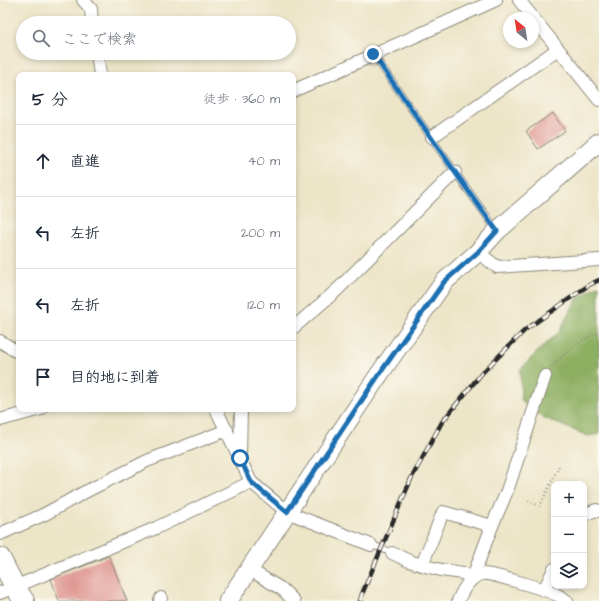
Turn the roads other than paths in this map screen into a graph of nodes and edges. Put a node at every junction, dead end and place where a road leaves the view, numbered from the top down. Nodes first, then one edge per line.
1 (83, 0) edge
2 (496, 0) edge
3 (519, 0) edge
4 (92, 16) edge
5 (558, 49) junction
6 (373, 54) junction
7 (98, 60) edge
8 (100, 72) edge
9 (296, 90) edge
10 (599, 100) edge
11 (432, 137) junction
12 (599, 142) edge
13 (455, 172) junction
14 (497, 231) junction
15 (478, 252) junction
16 (599, 260) edge
17 (296, 325) edge
18 (0, 341) edge
19 (16, 351) edge
20 (545, 376) road end
21 (30, 412) edge
22 (218, 412) edge
23 (241, 412) edge
24 (0, 420) edge
25 (227, 430) junction
26 (240, 458) junction
27 (251, 482) junction
28 (599, 511) edge
29 (287, 512) junction
30 (587, 514) edge
31 (492, 526) junction
32 (0, 534) edge
33 (371, 545) joint
34 (392, 553) joint
35 (0, 558) edge
36 (422, 565) junction
37 (249, 569) junction
38 (551, 575) edge
39 (472, 579) junction
40 (544, 590) junction
41 (13, 594) edge
42 (228, 601) edge
43 (294, 601) edge
44 (458, 601) edge
45 (566, 601) edge

1 - 4 street
2 - 6 street
3 - 5 street
5 - 10 street
5 - 11 street
6 - 9 street
6 - 11 lane
7 - 8 street
11 - 13 lane
12 - 14 main road
13 - 14 lane
13 - 17 street
14 - 15 main road
15 - 16 street
15 - 29 main road
18 - 19 street
20 - 31 street
21 - 24 street
22 - 25 street
23 - 26 street
25 - 26 street
25 - 32 street
26 - 27 street
27 - 29 street
27 - 41 street
28 - 30 street
29 - 33 street
29 - 37 main road
31 - 36 street
31 - 39 street
33 - 34 lane
34 - 36 street
35 - 41 main road
36 - 39 street
37 - 42 main road
37 - 43 street
38 - 40 street
39 - 40 street
39 - 44 street
40 - 45 street

